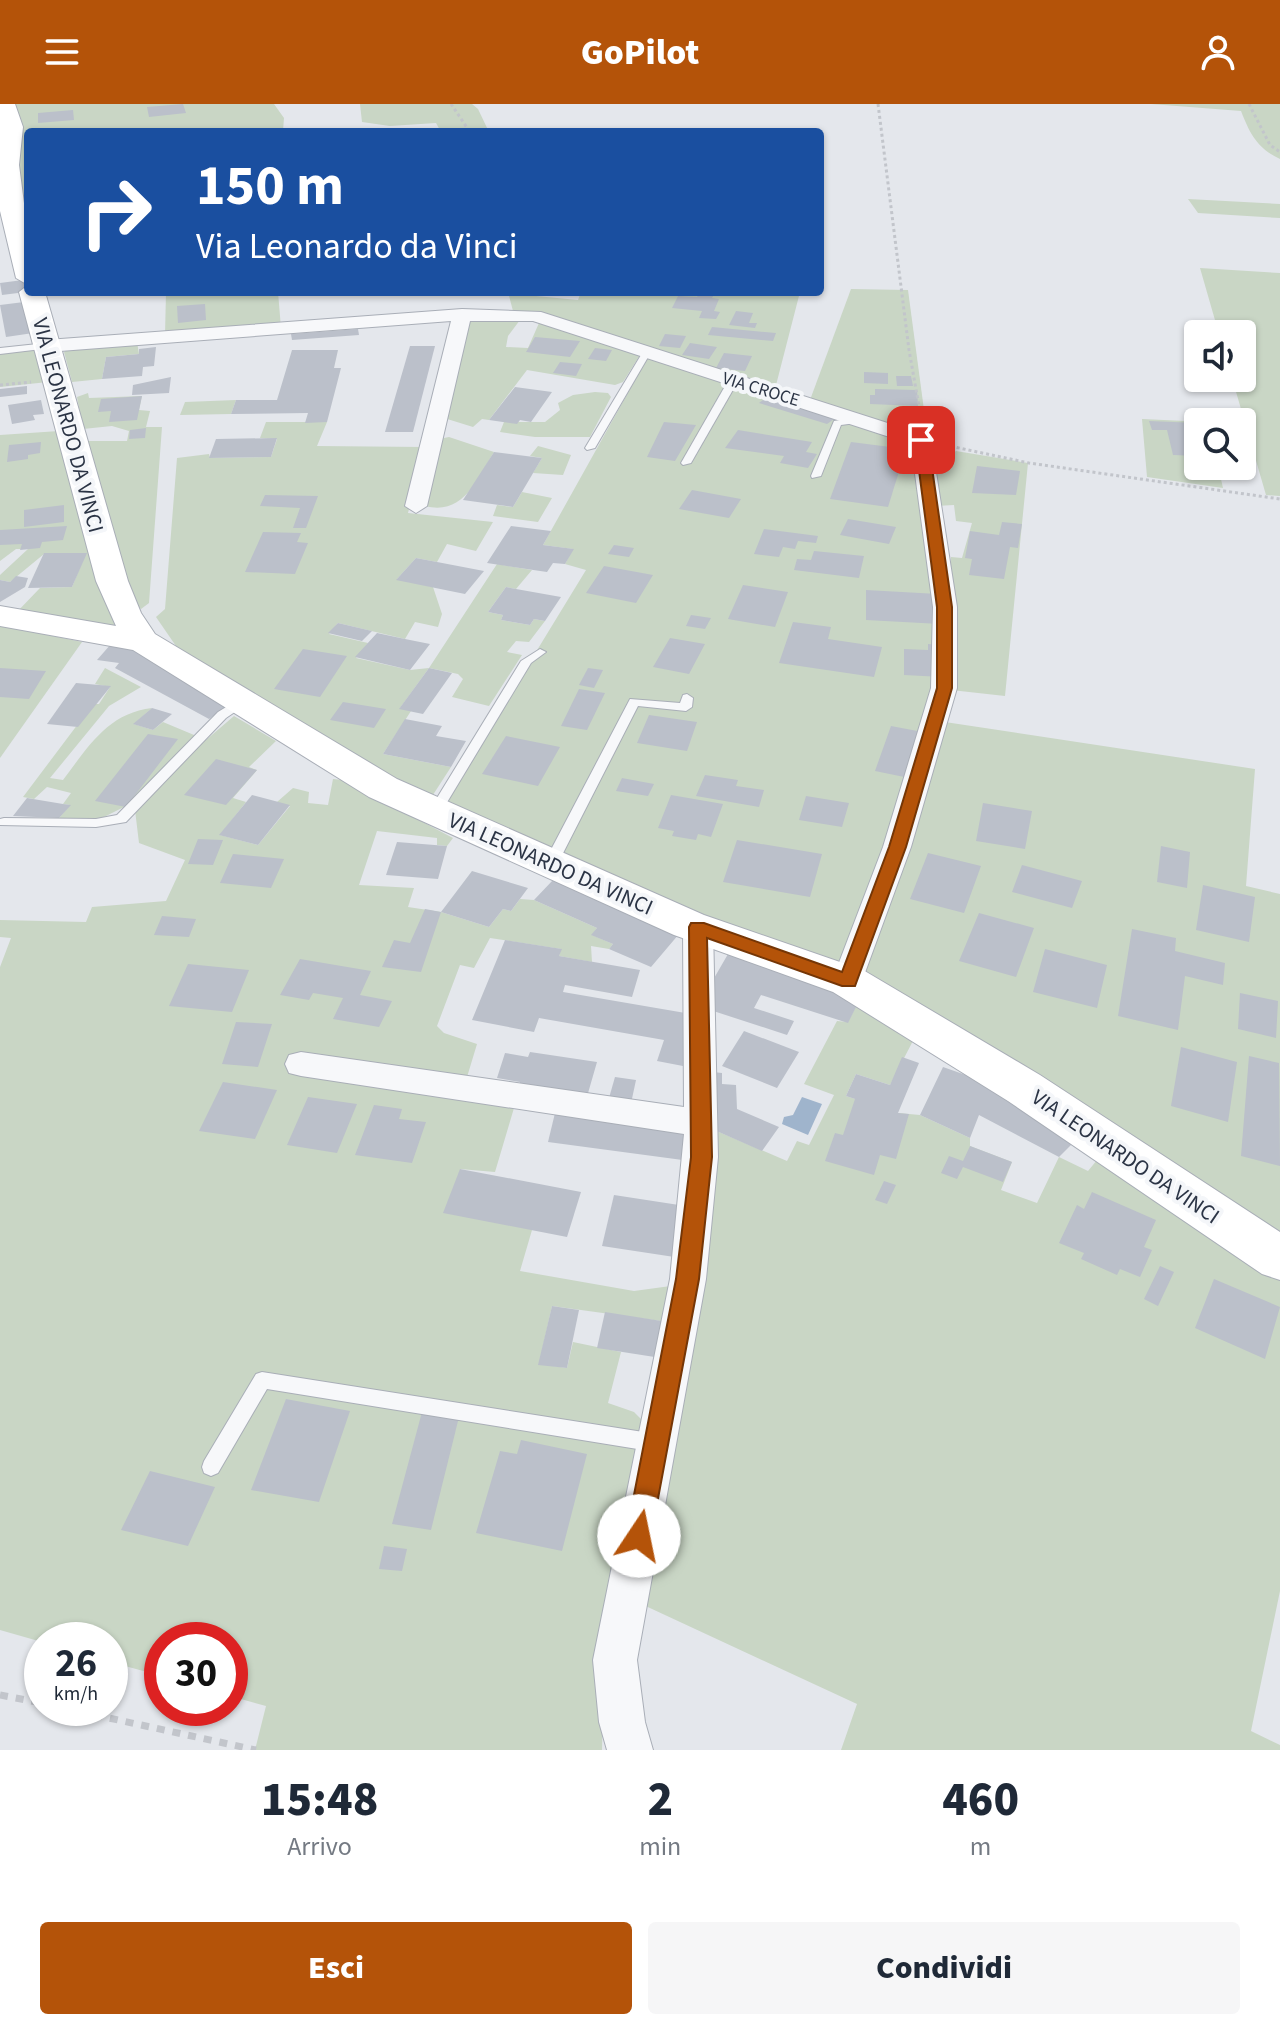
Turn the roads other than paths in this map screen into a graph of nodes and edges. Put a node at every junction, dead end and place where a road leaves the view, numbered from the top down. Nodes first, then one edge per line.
1 (5, 104) edge
2 (24, 262) edge
3 (33, 296) edge
4 (462, 315) junction
5 (47, 346) junction
6 (0, 351) edge
7 (647, 352) junction
8 (733, 381) junction
9 (863, 419) junction
10 (590, 448) dead end
11 (686, 463) dead end
12 (816, 476) dead end
13 (416, 506) dead end
14 (0, 616) edge
15 (143, 641) junction
16 (540, 652) dead end
17 (687, 698) dead end
18 (241, 702) junction
19 (435, 811) junction
20 (4, 822) dead end
21 (551, 863) junction
22 (698, 927) junction
23 (848, 981) junction
24 (301, 1064) dead end
25 (701, 1123) junction
26 (1280, 1259) edge
27 (656, 1443) junction
28 (211, 1467) dead end
29 (635, 1746) edge

1 - 2 street
3 - 5 street, VIA LEONARDO DA VINCI
4 - 5 street, VIA CROCE
4 - 7 street, VIA CROCE
4 - 13 street
5 - 6 lane
5 - 15 street, VIA LEONARDO DA VINCI
7 - 8 street, VIA CROCE
7 - 10 lane
8 - 9 street, VIA CROCE
8 - 11 lane
9 - 12 lane
9 - 23 street, VIA CROCE
14 - 15 street
15 - 18 street, VIA LEONARDO DA VINCI
16 - 19 lane
17 - 21 lane
18 - 19 street, VIA LEONARDO DA VINCI
18 - 20 lane
19 - 21 street, VIA LEONARDO DA VINCI
21 - 22 street, VIA LEONARDO DA VINCI
22 - 23 street, VIA LEONARDO DA VINCI
22 - 25 street
23 - 26 street, VIA LEONARDO DA VINCI
24 - 25 street
25 - 27 street
27 - 28 lane
27 - 29 street

